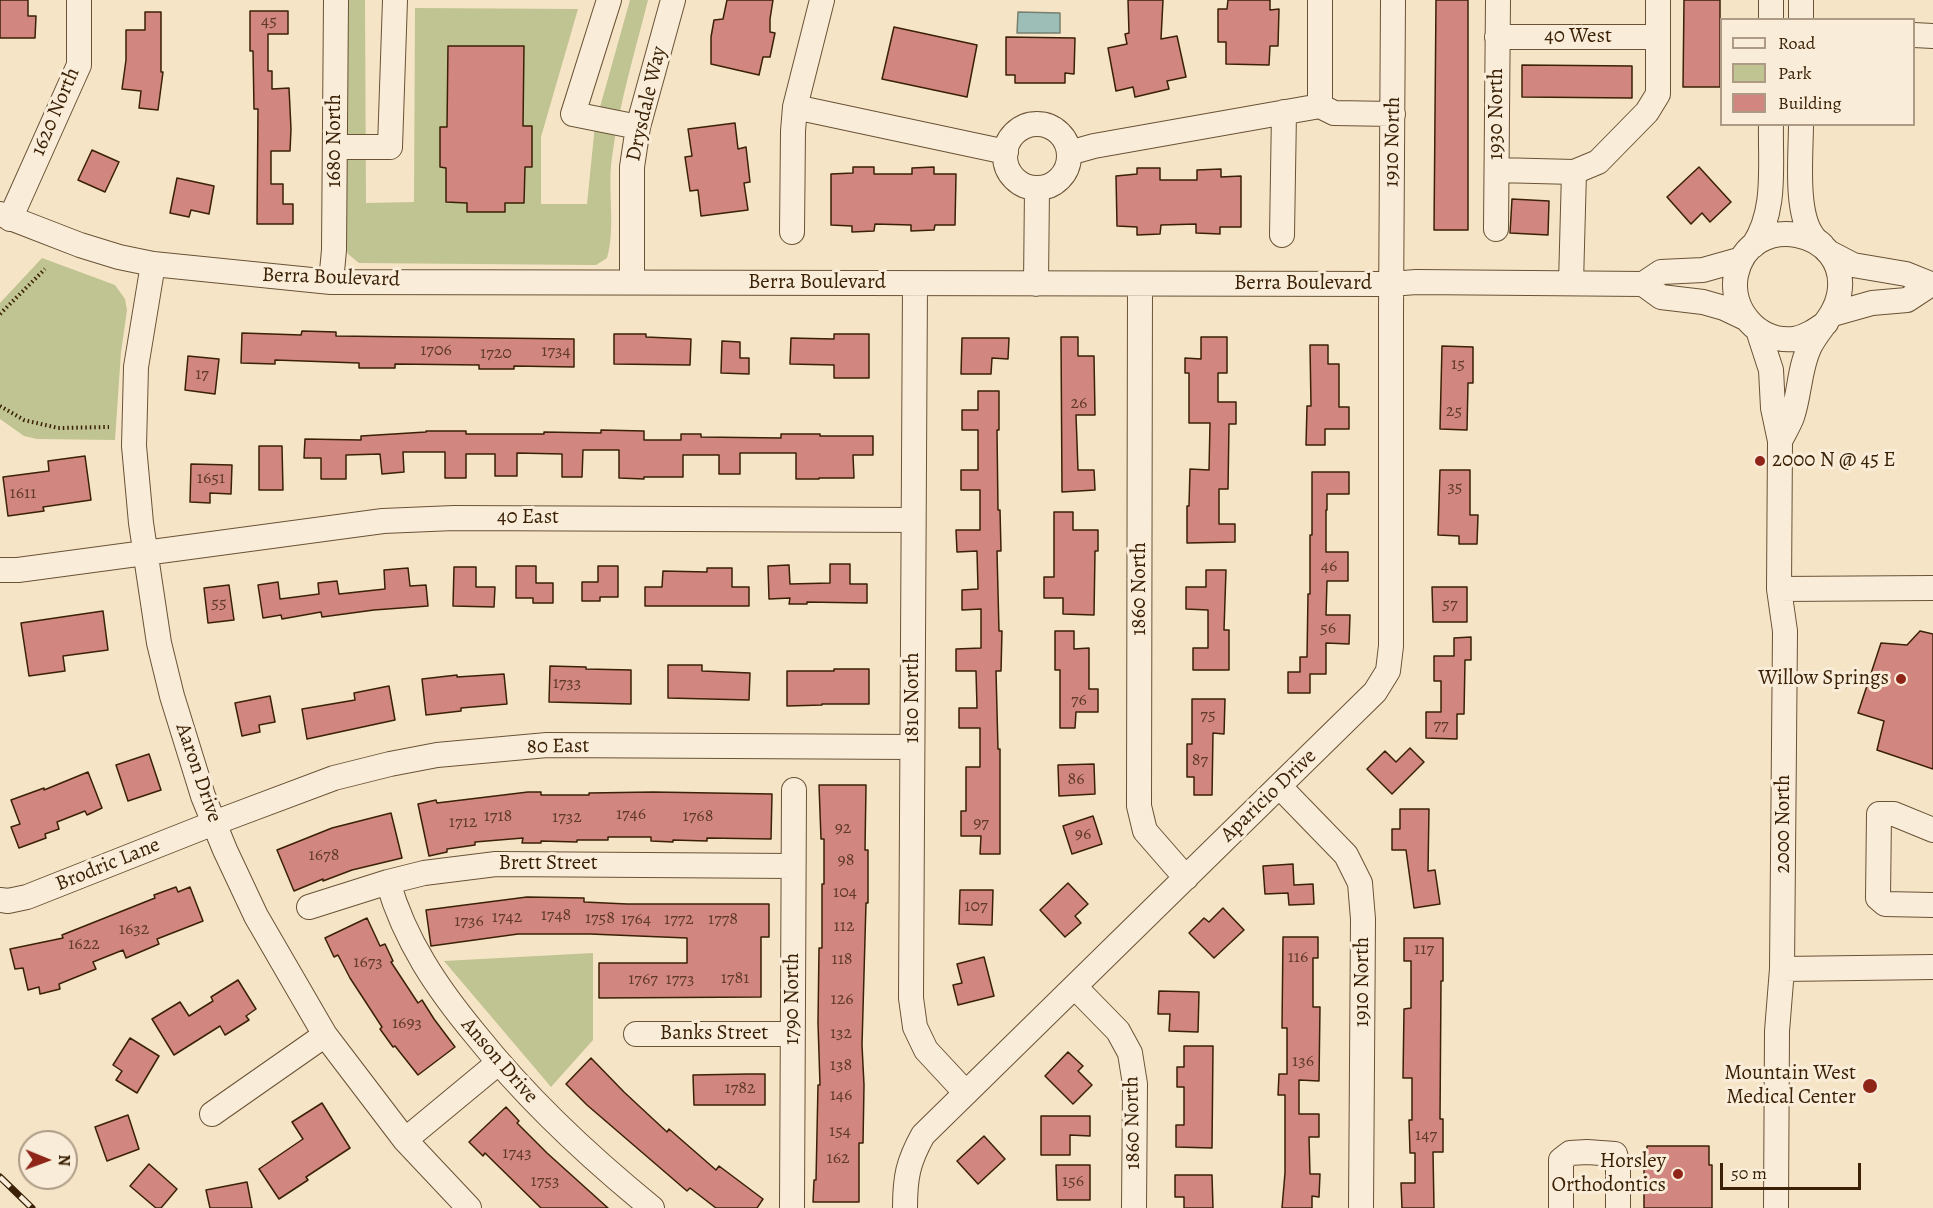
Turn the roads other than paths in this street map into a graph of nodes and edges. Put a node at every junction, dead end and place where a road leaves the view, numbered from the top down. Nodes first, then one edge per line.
1 (79, 0) edge
2 (336, 0) edge
3 (395, 0) edge
4 (609, 0) edge
5 (673, 0) edge
6 (822, 0) edge
7 (1320, 0) edge
8 (1393, 0) edge
9 (1498, 0) edge
10 (1658, 0) edge
11 (1771, 0) edge
12 (1801, 0) edge
13 (1771, 18) edge
14 (1801, 18) edge
15 (1915, 35) edge
16 (1933, 36) edge
17 (1497, 37) junction
18 (1658, 37) junction
19 (1320, 106) junction
20 (795, 107) junction
21 (1284, 112) junction
22 (1393, 114) junction
23 (1771, 126) edge
24 (1801, 126) edge
25 (638, 127) junction
26 (335, 147) junction
27 (1005, 152) junction
28 (1069, 153) junction
29 (1497, 170) junction
30 (1574, 172) junction
31 (1036, 188) junction
32 (5, 217) edge
33 (1496, 229) dead end
34 (792, 232) dead end
35 (1282, 234) dead end
36 (1825, 249) junction
37 (1748, 252) junction
38 (153, 264) junction
39 (331, 282) junction
40 (632, 282) junction
41 (1571, 283) junction
42 (915, 284) junction
43 (1036, 284) junction
44 (1140, 284) junction
45 (1391, 284) junction
46 (1643, 284) junction
47 (1931, 285) edge
48 (1829, 318) junction
49 (1752, 324) junction
50 (1780, 441) junction
51 (914, 520) junction
52 (145, 553) junction
53 (0, 570) edge
54 (1933, 588) edge
55 (1779, 589) junction
56 (912, 747) junction
57 (1279, 786) junction
58 (794, 790) dead end
59 (214, 823) junction
60 (1933, 830) edge
61 (793, 866) junction
62 (1186, 878) junction
63 (388, 882) junction
64 (0, 900) edge
65 (1933, 905) edge
66 (309, 907) dead end
67 (1933, 967) edge
68 (1782, 969) junction
69 (1075, 987) junction
70 (636, 1034) dead end
71 (792, 1034) junction
72 (325, 1035) junction
73 (498, 1063) junction
74 (966, 1093) junction
75 (212, 1114) dead end
76 (405, 1140) junction
77 (469, 1208) edge
78 (652, 1208) edge
79 (792, 1208) edge
80 (905, 1208) edge
81 (1134, 1208) edge
82 (1362, 1208) edge
83 (1561, 1208) edge
84 (1618, 1208) edge
85 (1776, 1208) edge

1 - 32 street, 1620 North
2 - 26 street, 1680 North
3 - 26 street
4 - 25 street
5 - 25 street, Drysdale Way
6 - 20 street
7 - 19 street
8 - 22 street, 1910 North
9 - 17 street, 1930 North
10 - 18 street
11 - 13 street
12 - 14 street
15 - 16 street
17 - 18 street, 40 West
17 - 29 street, 1930 North
18 - 30 street
19 - 21 street
19 - 22 street
20 - 27 street
20 - 34 street
21 - 28 street
21 - 35 street
22 - 45 street, 1910 North
23 - 37 street
24 - 36 street
25 - 40 street, Drysdale Way
26 - 39 street, 1680 North
27 - 28 street
27 - 31 street
28 - 31 street
29 - 30 street
29 - 33 street, 1930 North
30 - 41 street
31 - 43 street
32 - 38 street, Berra Boulevard
36 - 37 street
36 - 47 street
36 - 48 street
37 - 46 street, Berra Boulevard
37 - 49 street
38 - 39 street, Berra Boulevard
38 - 52 street, Aaron Drive
39 - 40 street, Berra Boulevard
40 - 42 street, Berra Boulevard
41 - 45 street, Berra Boulevard
41 - 46 street, Berra Boulevard
42 - 43 street, Berra Boulevard
42 - 51 street, 1810 North
43 - 44 street, Berra Boulevard
44 - 45 street, Berra Boulevard
44 - 62 street, 1860 North
45 - 57 street, Aparicio Drive
46 - 49 street, Berra Boulevard
47 - 48 street
48 - 49 street
48 - 50 street, 2000 North
49 - 50 street, 2000 North
50 - 55 street, 2000 North
51 - 52 street, 40 East
51 - 56 street, 1810 North
52 - 53 street, 40 East
52 - 59 street, Aaron Drive
54 - 55 street
55 - 68 street, 2000 North
56 - 59 street, 80 East
56 - 74 street, 1810 North
57 - 62 street, Aparicio Drive
57 - 82 street, 1910 North
58 - 61 street, 1790 North
59 - 64 street, Brodric Lane
59 - 72 street, Aaron Drive
60 - 65 street
61 - 63 street, Brett Street
61 - 71 street, 1790 North
62 - 69 street, Aparicio Drive
63 - 66 street, Brett Street
63 - 73 street, Anson Drive
67 - 68 street
68 - 85 street, 2000 North
69 - 74 street, Aparicio Drive
69 - 81 street, 1860 North
70 - 71 street, Banks Street
71 - 79 street, 1790 North
72 - 75 street
72 - 76 street, Aaron Drive
73 - 76 street
73 - 78 street, Anson Drive
74 - 80 street, Aparicio Drive
76 - 77 street, Aaron Drive
83 - 84 street

